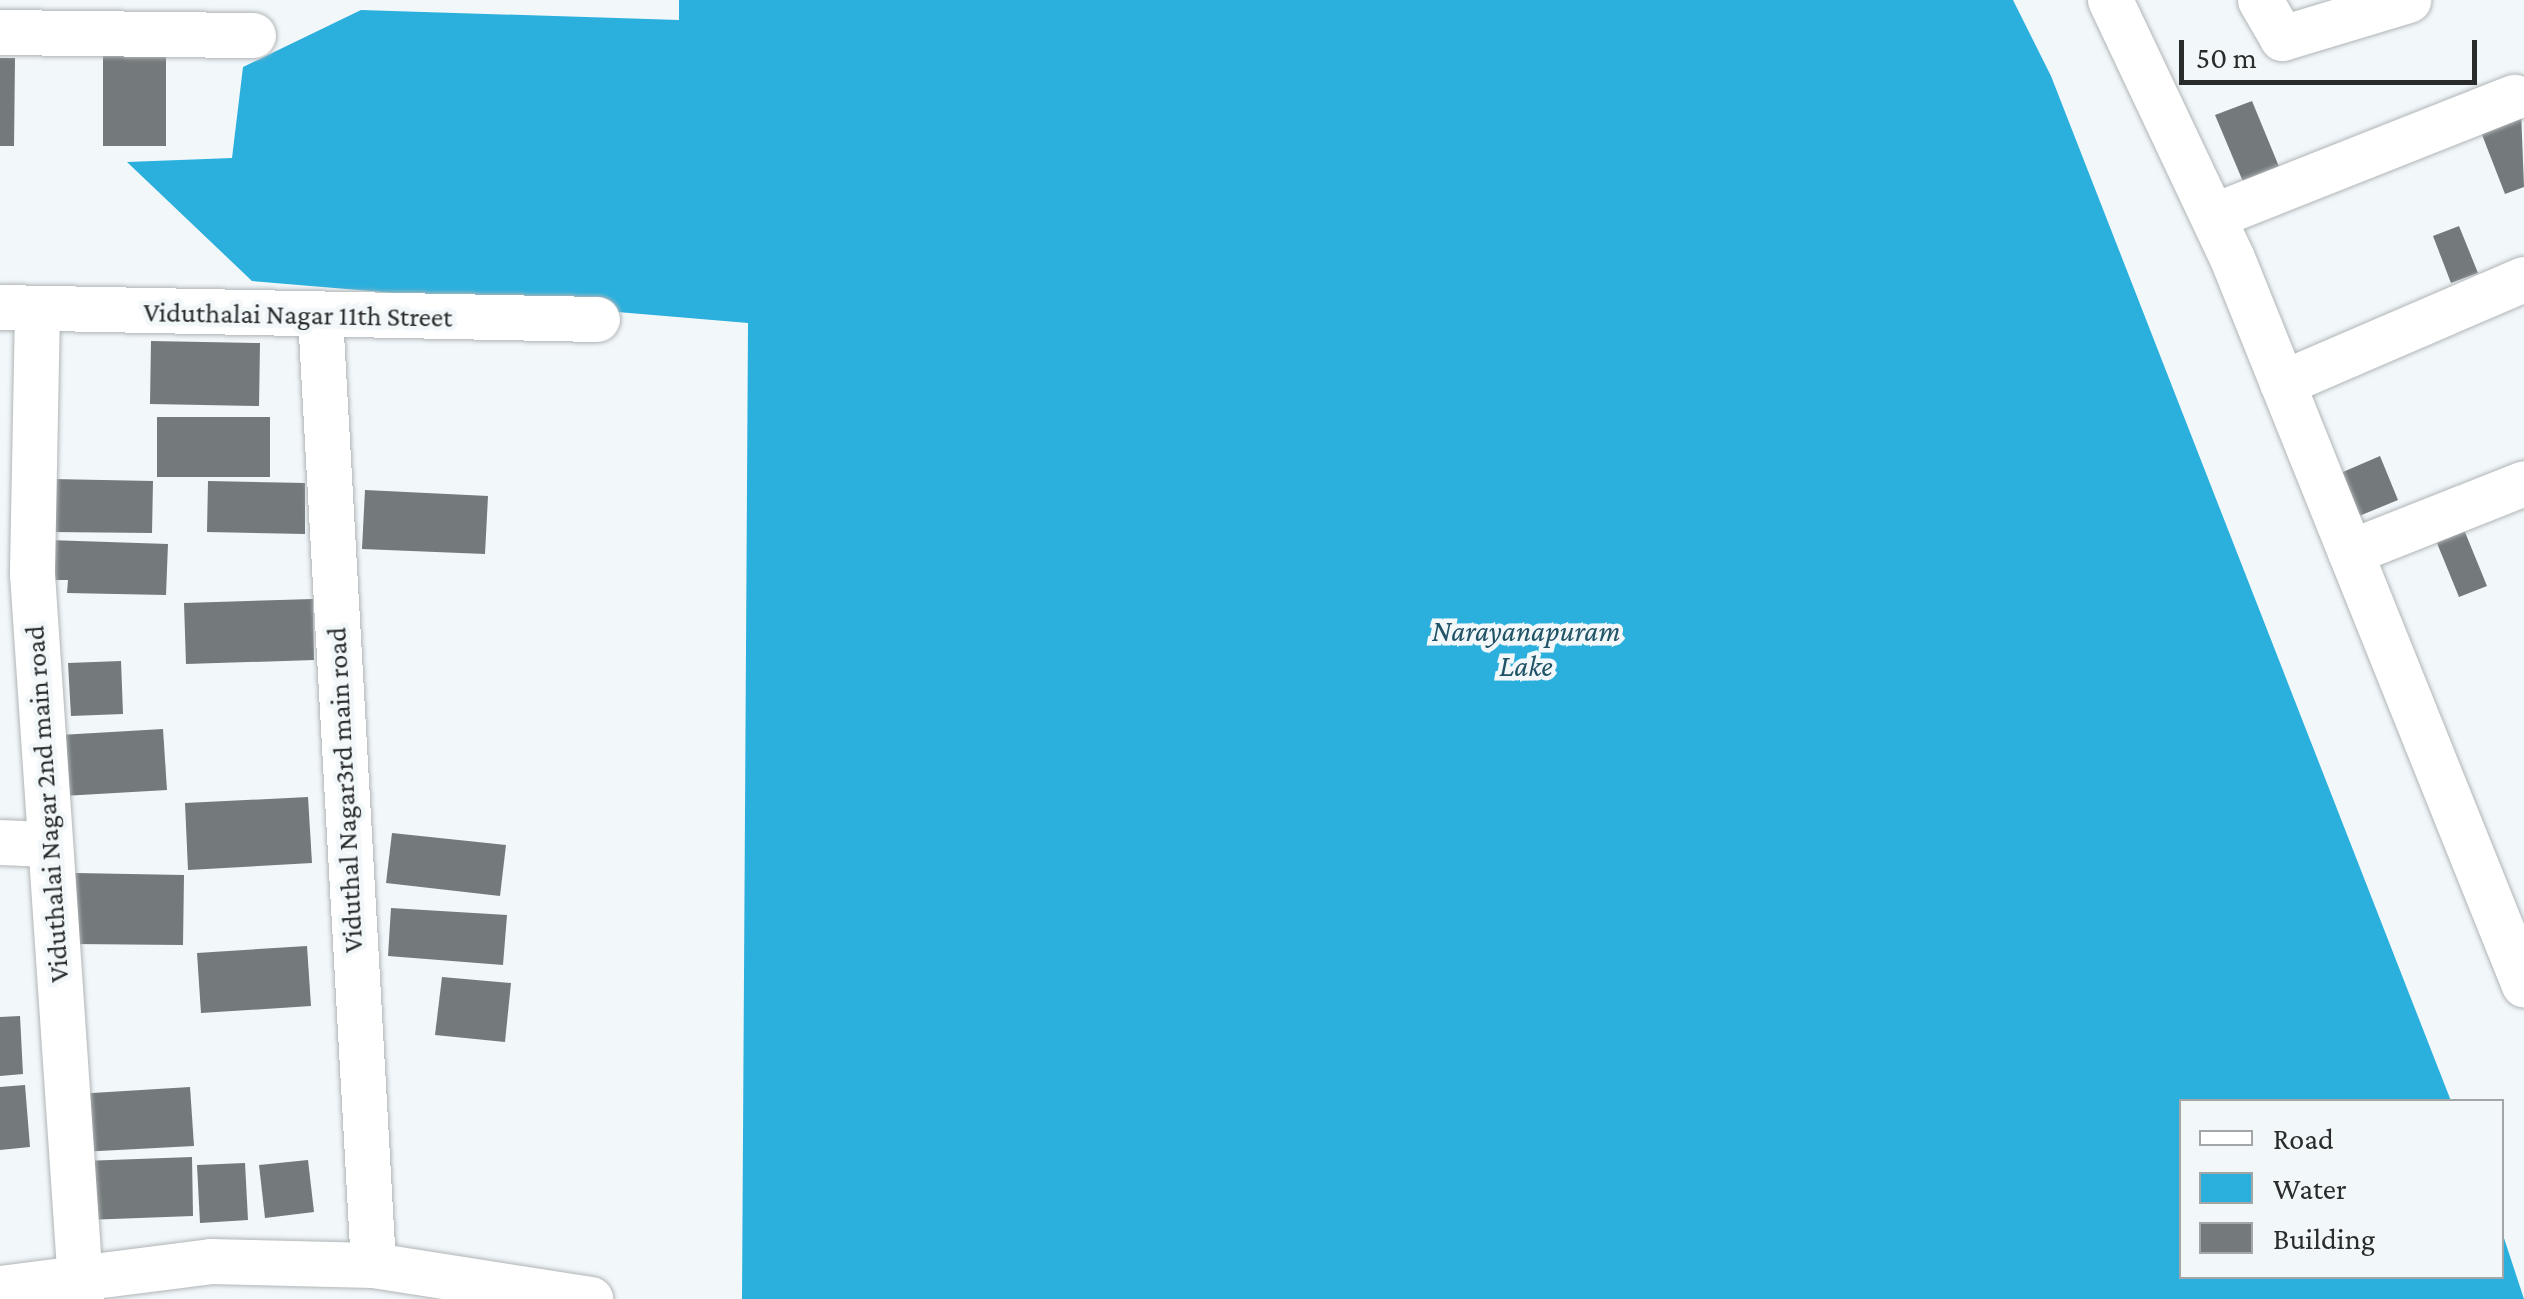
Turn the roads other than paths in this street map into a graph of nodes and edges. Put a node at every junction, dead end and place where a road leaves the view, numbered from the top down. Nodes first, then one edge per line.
1 (2110, 0) edge
2 (2260, 0) edge
3 (2408, 0) edge
4 (0, 32) edge
5 (253, 36) dead end
6 (2514, 97) dead end
7 (2213, 216) junction
8 (2524, 279) edge
9 (19, 308) edge
10 (320, 316) junction
11 (597, 320) dead end
12 (2282, 383) junction
13 (2524, 482) edge
14 (2350, 552) junction
15 (16, 574) edge
16 (0, 842) edge
17 (48, 844) junction
18 (2524, 985) edge
19 (373, 1265) junction
20 (0, 1288) edge
21 (81, 1289) edge
22 (590, 1299) edge

1 - 7 street
2 - 3 street
4 - 5 street
6 - 7 street
7 - 12 street
8 - 12 street
9 - 10 street, Viduthalai Nagar 11th Street
9 - 15 street, Viduthalai Nagar 2nd main road
10 - 11 street, Viduthalai Nagar 11th Street
10 - 19 street, Viduthal Nagar3rd main road
12 - 14 street
13 - 14 street
14 - 18 street
15 - 17 street, Viduthalai Nagar 2nd main road
16 - 17 street
17 - 21 street, Viduthalai Nagar 2nd main road
19 - 21 street
19 - 22 street
20 - 21 street

